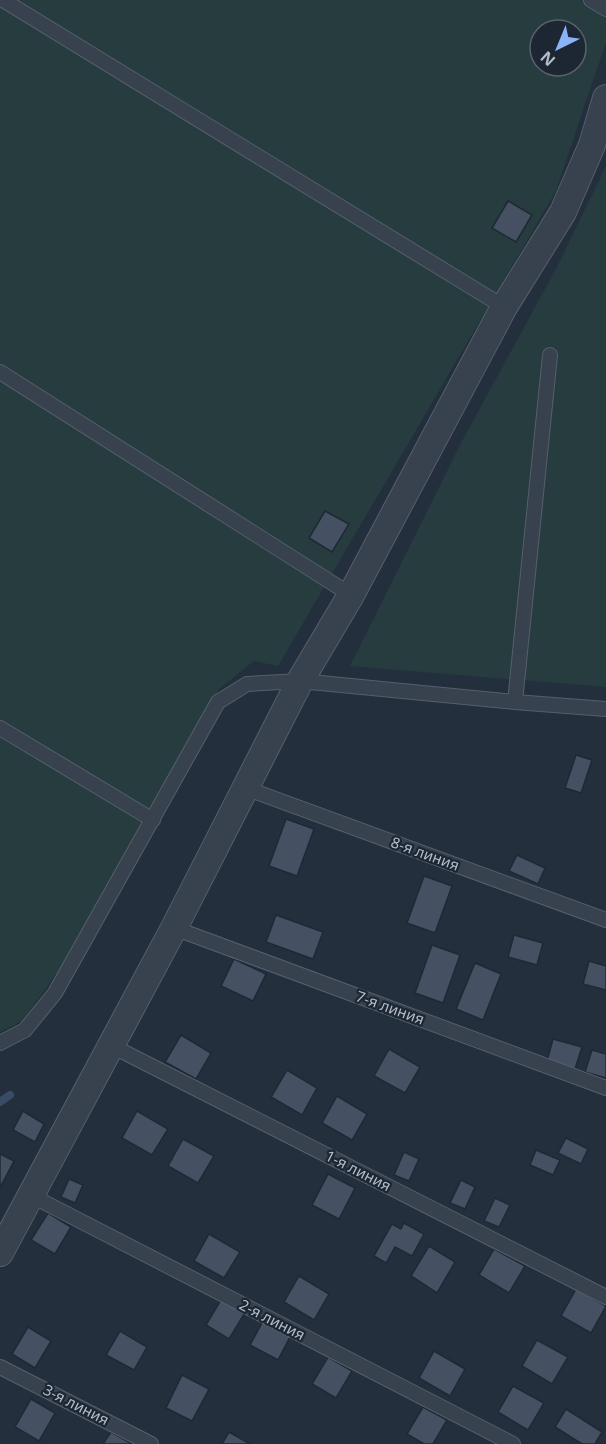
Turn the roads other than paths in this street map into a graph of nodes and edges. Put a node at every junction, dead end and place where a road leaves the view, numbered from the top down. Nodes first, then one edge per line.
1 (3, 0) edge
2 (591, 0) edge
3 (606, 9) edge
4 (606, 98) edge
5 (504, 307) junction
6 (550, 355) dead end
7 (0, 372) edge
8 (351, 595) junction
9 (300, 681) junction
10 (516, 702) junction
11 (606, 710) edge
12 (0, 728) edge
13 (245, 788) junction
14 (153, 820) junction
15 (606, 920) edge
16 (174, 928) junction
17 (0, 1043) edge
18 (110, 1045) junction
19 (606, 1088) edge
20 (32, 1196) junction
21 (0, 1253) edge
22 (606, 1297) edge
23 (0, 1367) edge
24 (151, 1444) edge
25 (513, 1444) edge

1 - 5 lane
2 - 3 lane
4 - 5 street
5 - 8 street
6 - 10 lane
7 - 8 lane
8 - 9 street
9 - 10 lane
9 - 13 street
9 - 14 lane
10 - 11 lane
12 - 14 lane
13 - 15 lane, 8-я линия
13 - 16 street
14 - 17 lane
16 - 18 street
16 - 19 lane, 7-я линия
18 - 20 street
18 - 22 lane, 1-я линия
20 - 21 street
20 - 25 lane, 2-я линия
23 - 24 lane, 3-я линия

